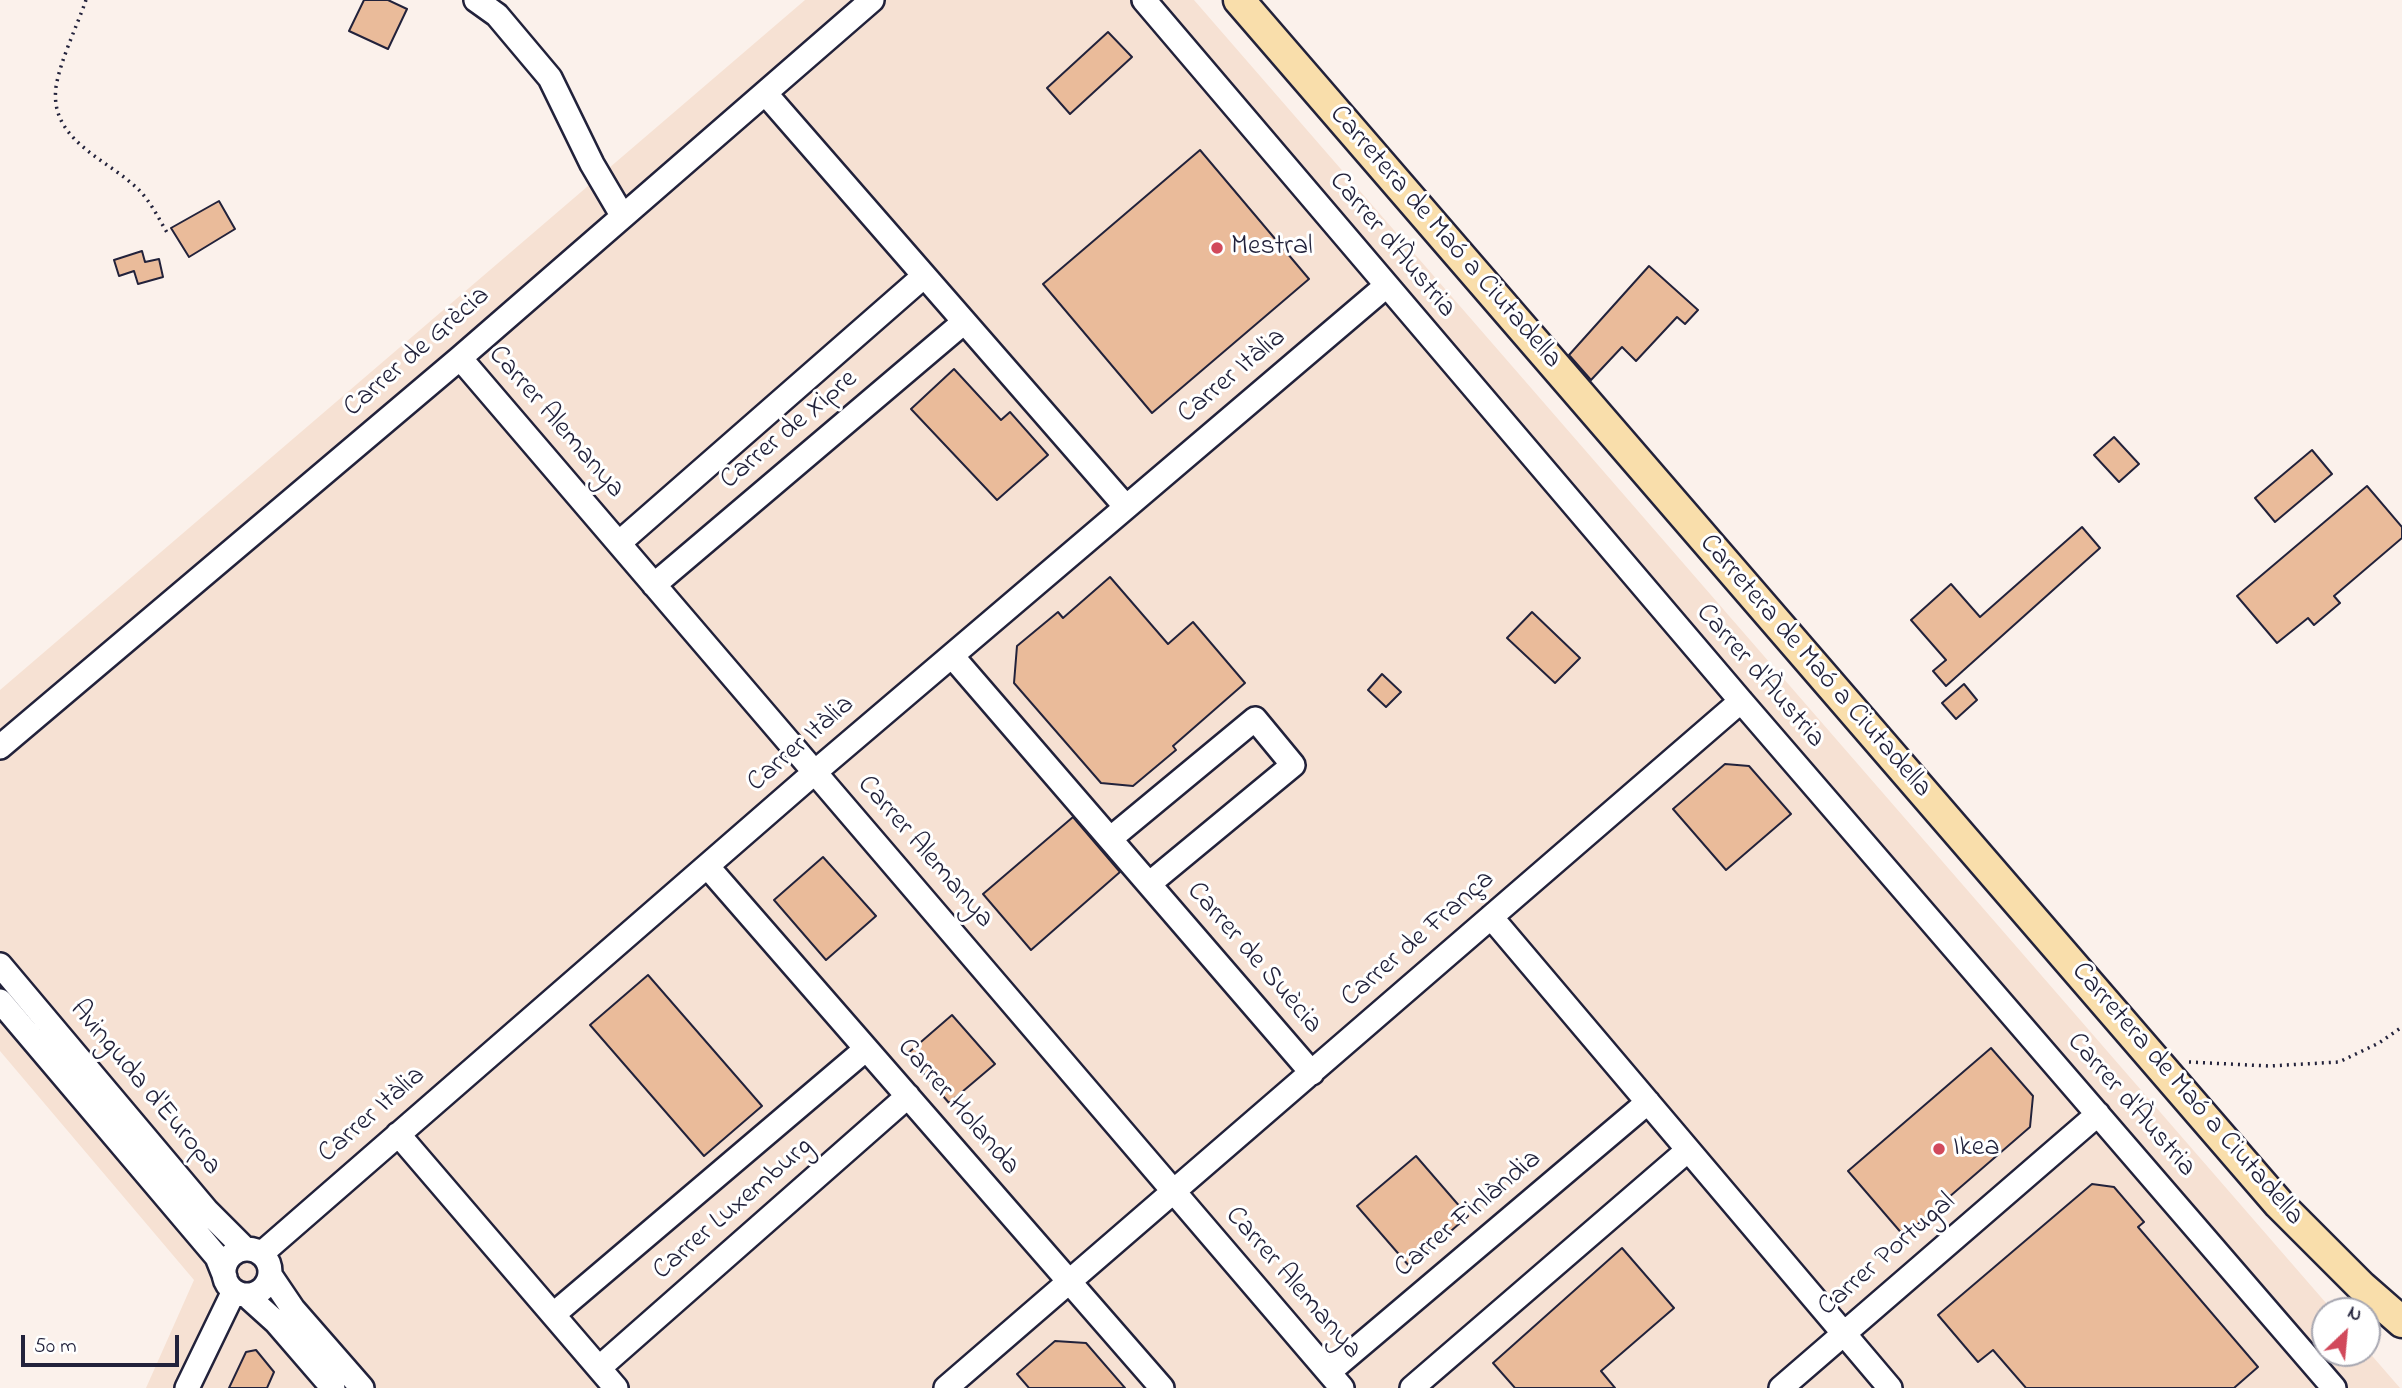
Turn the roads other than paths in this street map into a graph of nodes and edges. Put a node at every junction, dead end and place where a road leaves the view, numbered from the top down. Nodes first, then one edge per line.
1 (476, 0) edge
2 (872, 0) edge
3 (1144, 0) edge
4 (1239, 0) edge
5 (765, 93) junction
6 (622, 215) junction
7 (924, 276) junction
8 (1386, 286) junction
9 (964, 322) junction
10 (460, 358) junction
11 (1126, 508) junction
12 (619, 543) junction
13 (654, 585) junction
14 (952, 656) junction
15 (1741, 701) junction
16 (0, 747) edge
17 (815, 772) junction
18 (1110, 839) junction
19 (707, 866) junction
20 (1149, 884) junction
21 (1491, 917) junction
22 (0, 965) edge
23 (0, 1001) edge
24 (866, 1049) junction
25 (1312, 1073) junction
26 (908, 1096) junction
27 (1648, 1102) junction
28 (2098, 1114) junction
29 (398, 1134) junction
30 (1688, 1150) junction
31 (1174, 1192) junction
32 (253, 1251) junction
33 (270, 1276) junction
34 (1070, 1282) junction
35 (235, 1288) junction
36 (554, 1314) junction
37 (2399, 1321) edge
38 (1844, 1334) junction
39 (599, 1368) junction
40 (1335, 1380) edge
41 (187, 1388) edge
42 (333, 1388) edge
43 (362, 1388) edge
44 (616, 1388) edge
45 (946, 1388) edge
46 (1162, 1388) edge
47 (1412, 1388) edge
48 (1781, 1388) edge
49 (1890, 1388) edge
50 (2334, 1388) edge

1 - 6 street
2 - 5 street, Carrer de Grècia
3 - 8 street, Carrer d'Àustria
4 - 37 main road, Carretera de Maó a Ciutadella
5 - 6 street, Carrer de Grècia
5 - 7 street
6 - 10 street, Carrer de Grècia
7 - 9 street
7 - 12 street, Carrer de Xipre
8 - 11 street, Carrer Itàlia
8 - 15 street, Carrer d'Àustria
9 - 11 street
9 - 13 street, Carrer de Xipre
10 - 12 street, Carrer Alemanya
10 - 16 street, Carrer de Grècia
11 - 14 street, Carrer Itàlia
12 - 13 street, Carrer Alemanya
13 - 17 street, Carrer Alemanya
14 - 17 street, Carrer Itàlia
14 - 18 street, Carrer de Suècia
15 - 21 street, Carrer de França
15 - 28 street, Carrer d'Àustria
17 - 19 street, Carrer Itàlia
17 - 31 street, Carrer Alemanya
18 - 20 street, Carrer de Suècia
18 - 20 street, Carrer de Suècia
19 - 24 street, Carrer Holanda
19 - 29 street, Carrer Itàlia
20 - 25 street, Carrer de Suècia
21 - 25 street, Carrer de França
21 - 27 street
22 - 32 street, Avinguda d'Europa
23 - 35 street, Avinguda d'Europa
24 - 26 street, Carrer Holanda
24 - 36 street, Carrer Luxemburg
25 - 31 street, Carrer de França
26 - 34 street, Carrer Holanda
26 - 39 street, Carrer Luxemburg
27 - 30 street
27 - 40 street, Carrer Finlàndia
28 - 38 street, Carrer Portugal
28 - 50 street, Carrer d'Àustria
29 - 32 street, Carrer Itàlia
29 - 36 street
30 - 38 street
30 - 47 street
31 - 34 street, Carrer de França
31 - 40 street, Carrer Alemanya
32 - 33 street, Avinguda d'Europa
32 - 35 street
33 - 35 street
33 - 43 street, Avinguda d'Europa
34 - 45 street, Carrer de França
34 - 46 street, Carrer Holanda
35 - 41 street
35 - 42 street, Avinguda d'Europa
36 - 39 street
38 - 48 street, Carrer Portugal
38 - 49 street
39 - 44 street

